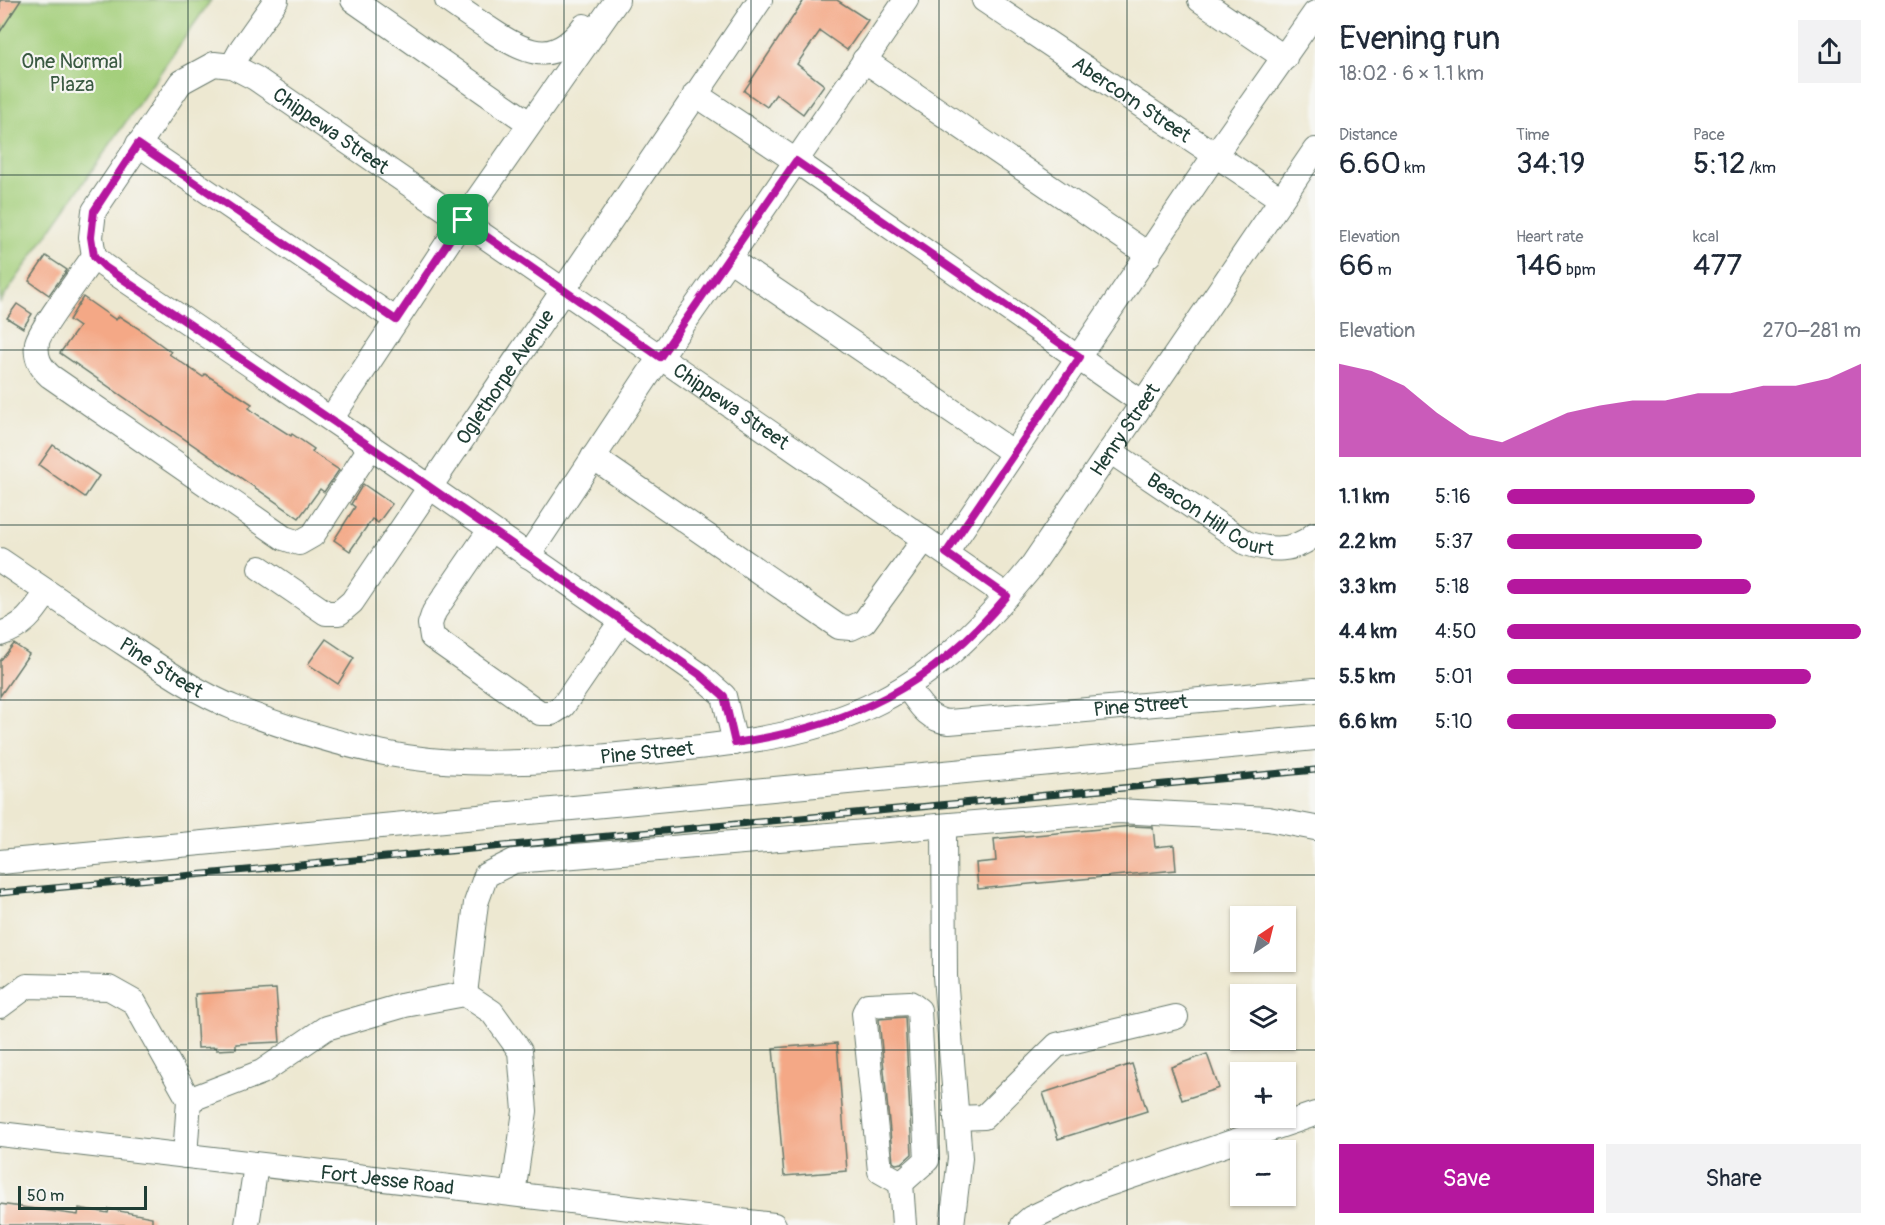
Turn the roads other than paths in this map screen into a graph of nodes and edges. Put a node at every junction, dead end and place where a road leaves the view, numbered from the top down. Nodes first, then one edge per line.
1 (276, 0) edge
2 (353, 0) edge
3 (447, 0) edge
4 (602, 0) edge
5 (617, 0) edge
6 (760, 0) edge
7 (906, 0) edge
8 (984, 0) edge
9 (1200, 0) edge
10 (1315, 13) edge
11 (1285, 58) junction
12 (864, 60) junction
13 (223, 65) junction
14 (695, 94) junction
15 (530, 123) junction
16 (138, 144) junction
17 (1315, 150) edge
18 (1215, 155) junction
19 (796, 161) junction
20 (1281, 199) junction
21 (463, 220) junction
22 (1149, 255) junction
23 (729, 259) junction
24 (100, 261) junction
25 (563, 291) junction
26 (396, 320) junction
27 (660, 357) junction
28 (1080, 357) junction
29 (1143, 403) junction
30 (331, 419) junction
31 (370, 448) junction
32 (1110, 451) junction
33 (1014, 453) junction
34 (593, 457) junction
35 (429, 486) junction
36 (490, 530) junction
37 (1315, 534) edge
38 (924, 540) junction
39 (946, 553) junction
40 (528, 556) junction
41 (0, 560) edge
42 (260, 568) dead end
43 (47, 592) junction
44 (1007, 596) junction
45 (622, 620) junction
46 (0, 634) edge
47 (907, 687) junction
48 (1315, 690) edge
49 (1315, 738) edge
50 (735, 743) junction
51 (944, 826) junction
52 (1315, 828) edge
53 (0, 862) edge
54 (465, 994) junction
55 (0, 1006) edge
56 (1176, 1017) dead end
57 (189, 1100) junction
58 (1315, 1114) edge
59 (956, 1118) junction
60 (0, 1134) edge
61 (185, 1156) junction
62 (256, 1165) junction
63 (901, 1183) junction
64 (513, 1194) junction
65 (248, 1225) edge
66 (774, 1225) edge
67 (904, 1225) edge
68 (952, 1225) edge
69 (1023, 1225) edge

1 - 13 street
2 - 15 street
3 - 4 street
5 - 15 street
6 - 14 street, Oglethorpe Avenue
7 - 12 street
8 - 18 street, Abercorn Street
9 - 11 street
10 - 11 street
11 - 18 street
12 - 19 street
12 - 22 street
13 - 16 street
13 - 21 street, Chippewa Street
14 - 19 street
14 - 25 street, Oglethorpe Avenue
15 - 21 street
16 - 24 street
16 - 26 street
17 - 20 street, Henry Street
18 - 20 street, Abercorn Street
18 - 22 street
19 - 23 street
19 - 28 street
20 - 29 street, Henry Street
21 - 25 street, Chippewa Street
21 - 26 street
22 - 28 street
23 - 27 street
23 - 33 street
24 - 30 street
24 - 31 street
25 - 27 street, Chippewa Street
25 - 35 street, Oglethorpe Avenue
26 - 30 street
27 - 34 street
27 - 38 street, Chippewa Street
28 - 29 street
28 - 33 street
29 - 32 street, Henry Street
30 - 31 street
31 - 35 street
32 - 37 street, Beacon Hill Court
32 - 44 street, Henry Street
33 - 39 street
34 - 38 street
34 - 40 street
35 - 36 street
35 - 42 street, Oglethorpe Avenue
36 - 40 street
36 - 45 street
38 - 39 street, Chippewa Street
39 - 44 street, Chippewa Street
40 - 45 street
41 - 43 street, Pine Street
43 - 46 street
43 - 50 street, Pine Street
44 - 47 street, Henry Street
45 - 50 street
47 - 48 street, Pine Street
47 - 50 street, Pine Street
49 - 53 street
51 - 52 street
51 - 54 street
51 - 59 street
54 - 57 street
54 - 64 street
55 - 57 street
56 - 59 street
57 - 61 street
58 - 69 street
59 - 68 street
60 - 61 street, Fort Jesse Road
61 - 62 street, Fort Jesse Road
62 - 64 street, Fort Jesse Road
62 - 65 street
63 - 63 street
63 - 67 street
64 - 66 street, Fort Jesse Road

